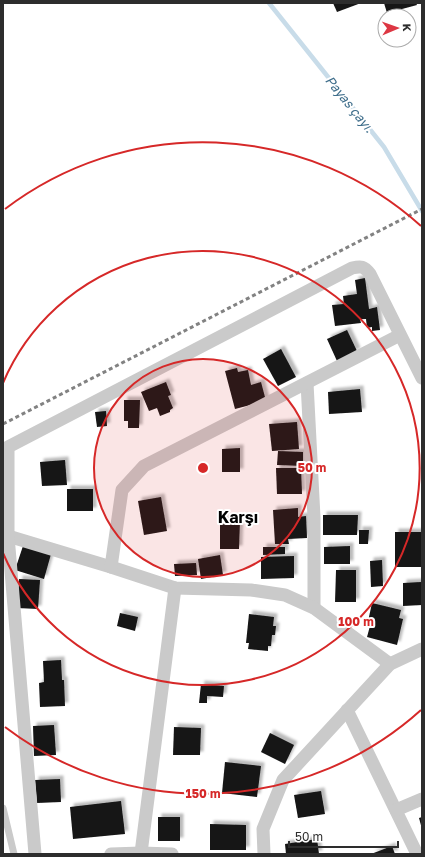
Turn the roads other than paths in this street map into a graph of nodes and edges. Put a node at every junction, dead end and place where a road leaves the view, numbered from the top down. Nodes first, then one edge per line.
1 (400, 335) junction
2 (422, 378) edge
3 (307, 383) junction
4 (8, 536) junction
5 (111, 567) junction
6 (175, 588) junction
7 (314, 608) junction
8 (422, 649) edge
9 (390, 664) junction
10 (347, 710) junction
11 (422, 799) edge
12 (3, 808) edge
13 (396, 810) junction
14 (141, 853) junction
15 (14, 854) edge
16 (35, 854) edge
17 (111, 854) edge
18 (172, 854) edge
19 (264, 854) edge
20 (416, 854) edge

1 - 2 street
1 - 3 street
1 - 4 street
3 - 5 street
3 - 7 street
4 - 5 street
4 - 16 street
5 - 6 street
6 - 7 street
6 - 14 street
7 - 9 street
8 - 9 street
9 - 10 street
10 - 13 street
10 - 19 street
11 - 13 street
12 - 15 lane
13 - 20 street
14 - 17 street
14 - 18 street

